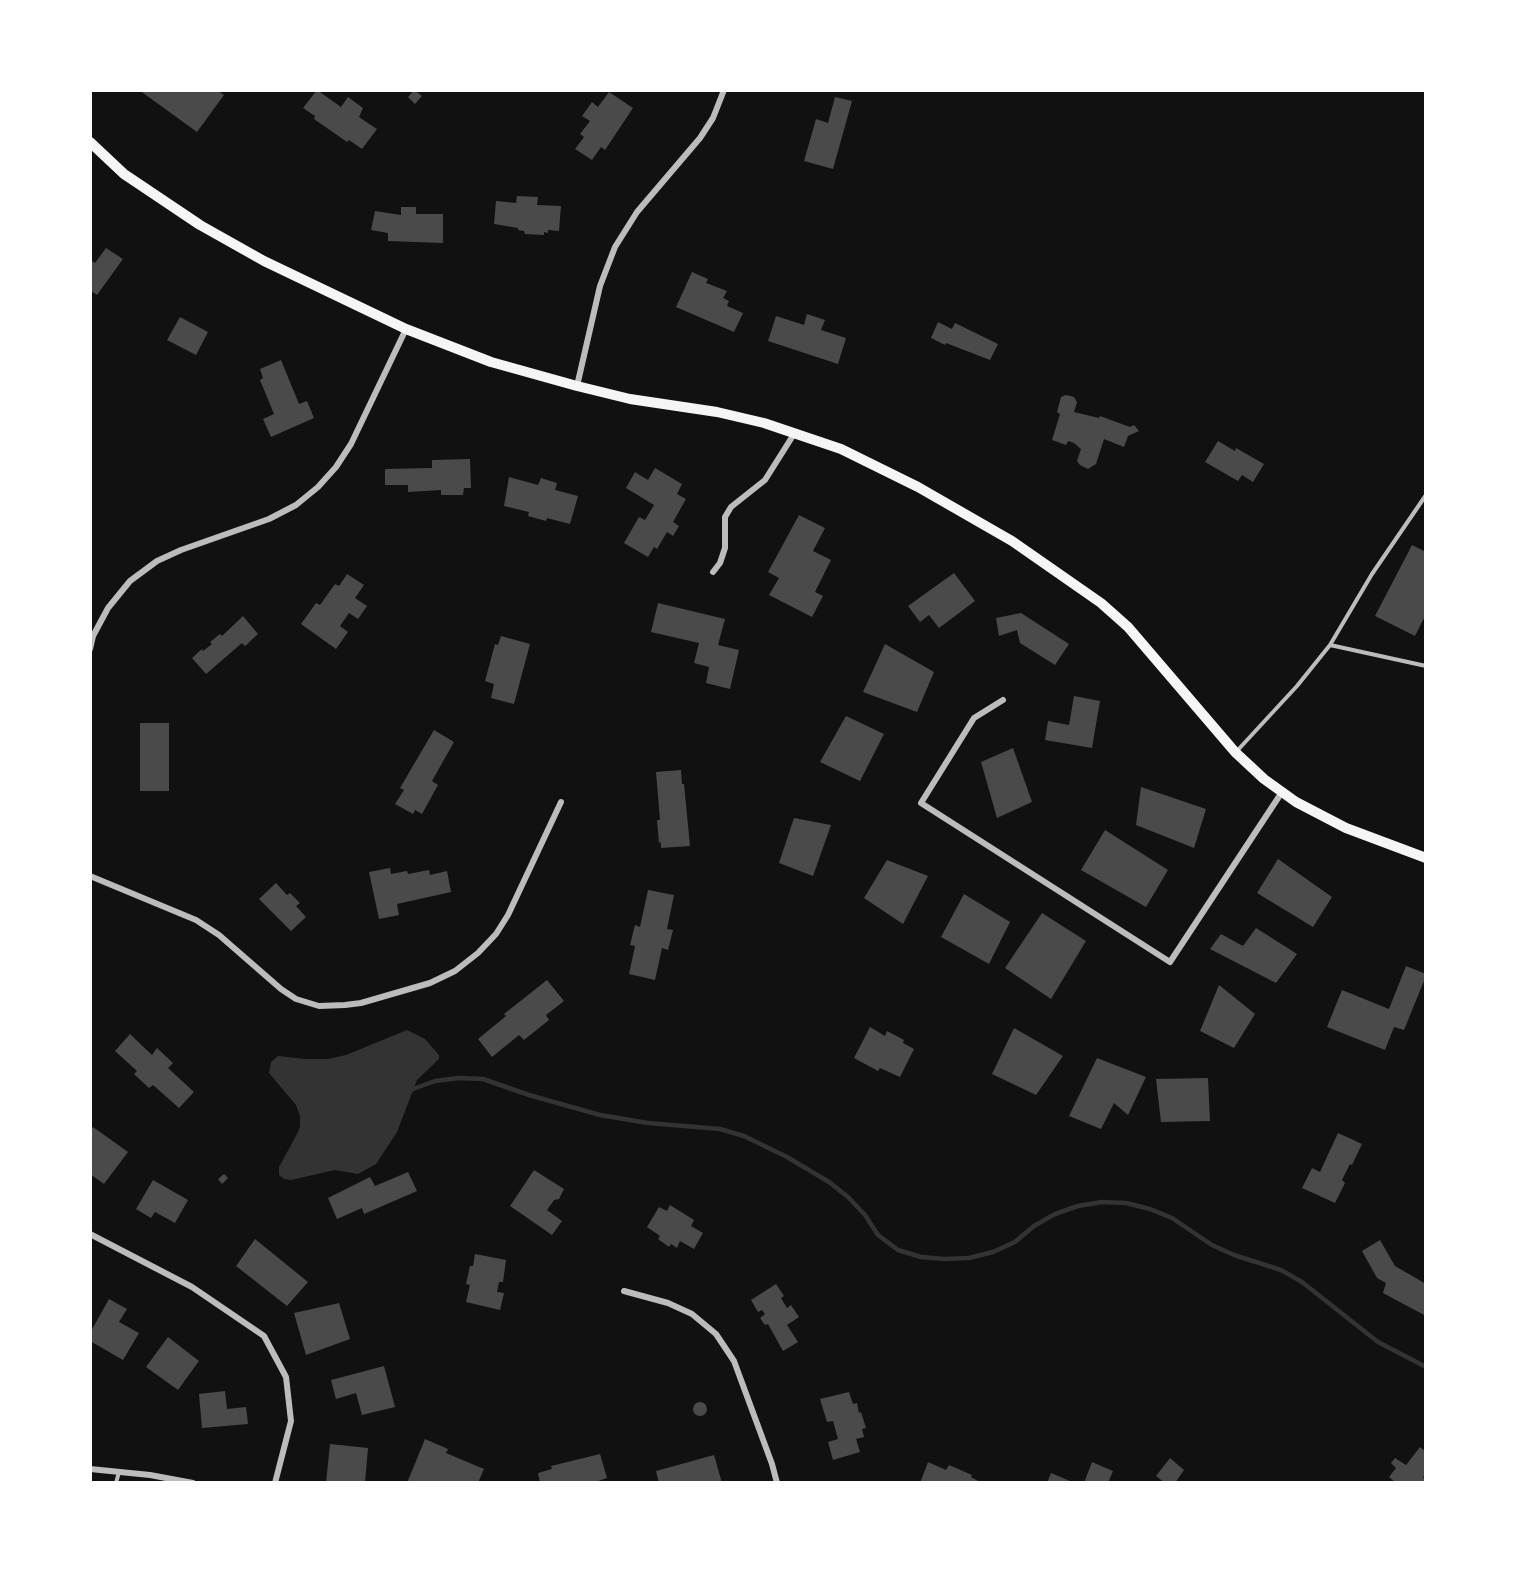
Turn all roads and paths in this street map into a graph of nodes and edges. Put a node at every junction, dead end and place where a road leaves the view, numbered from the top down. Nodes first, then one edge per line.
1 (724, 90) edge
2 (90, 141) edge
3 (406, 329) junction
4 (577, 386) junction
5 (794, 434) junction
6 (1426, 495) edge
7 (713, 572) dead end
8 (1330, 645) junction
9 (90, 649) edge
10 (1426, 666) edge
11 (1003, 700) dead end
12 (1235, 752) junction
13 (1282, 792) junction
14 (561, 802) dead end
15 (1426, 858) edge
16 (90, 876) edge
17 (90, 1234) edge
18 (624, 1291) dead end
19 (90, 1469) edge
20 (119, 1472) junction
21 (116, 1483) edge
22 (193, 1483) edge
23 (275, 1483) edge
24 (777, 1483) edge

1 - 4 street
2 - 3 main road
3 - 4 main road
3 - 9 street
4 - 5 main road
5 - 7 street
5 - 12 main road
6 - 8 lane
8 - 10 lane
8 - 12 lane
11 - 13 street
12 - 13 main road
13 - 15 main road
14 - 16 street
17 - 23 street
18 - 24 street
19 - 20 street
20 - 21 lane
20 - 22 street

